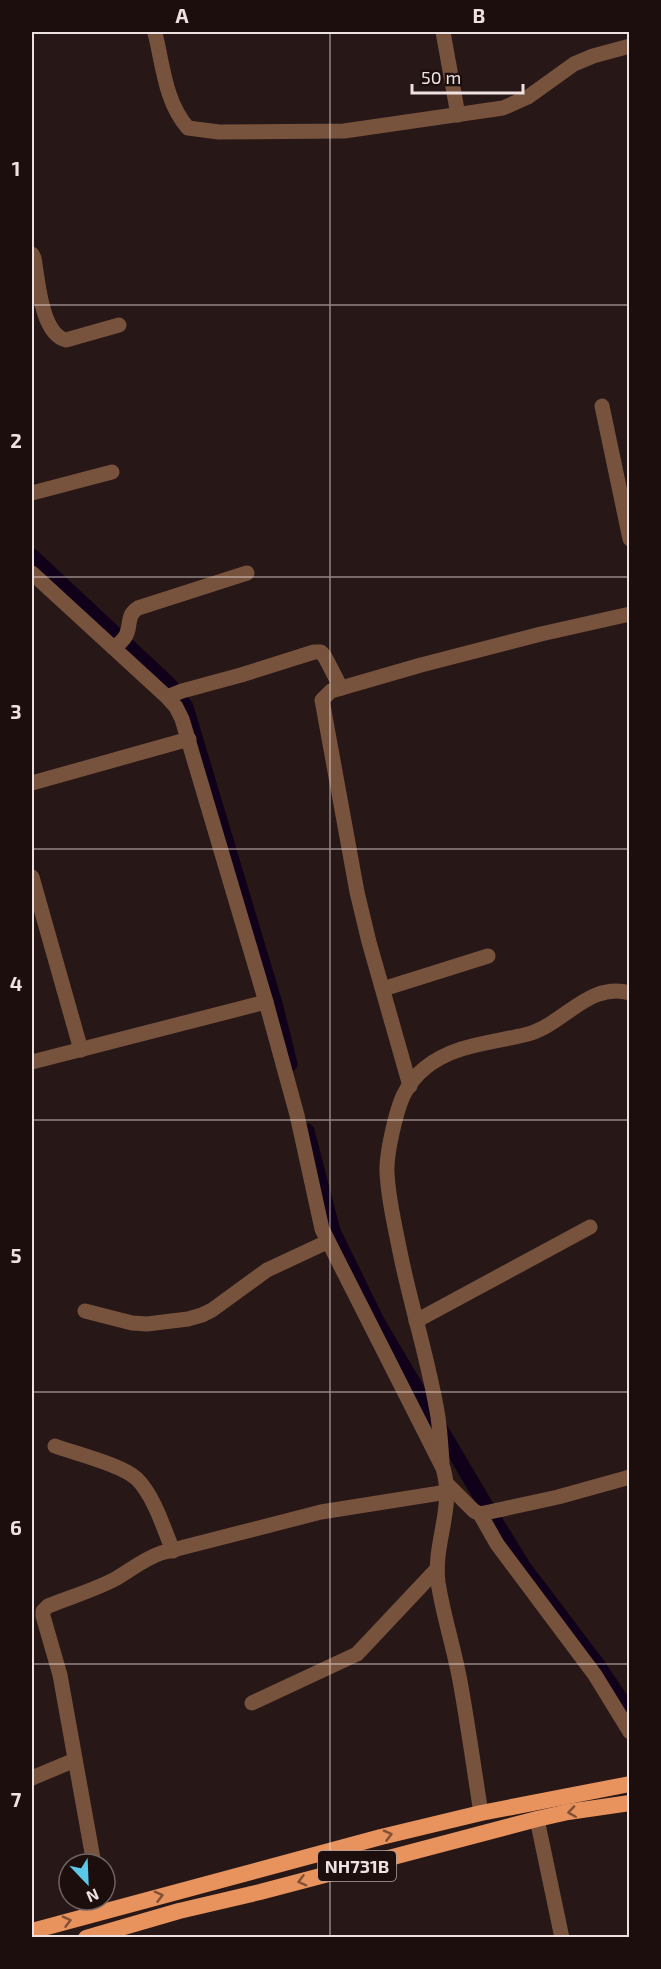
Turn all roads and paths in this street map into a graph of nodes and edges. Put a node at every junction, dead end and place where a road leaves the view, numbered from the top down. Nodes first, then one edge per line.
1 (442, 32) edge
2 (155, 33) edge
3 (630, 46) edge
4 (458, 115) junction
5 (32, 254) edge
6 (119, 325) dead end
7 (602, 406) dead end
8 (112, 472) dead end
9 (32, 493) edge
10 (630, 539) edge
11 (32, 573) edge
12 (247, 573) dead end
13 (630, 614) edge
14 (119, 643) junction
15 (341, 688) junction
16 (173, 694) junction
17 (189, 739) junction
18 (32, 783) edge
19 (32, 877) edge
20 (488, 956) dead end
21 (382, 988) junction
22 (630, 993) edge
23 (266, 1002) junction
24 (81, 1050) junction
25 (32, 1062) edge
26 (410, 1086) junction
27 (590, 1227) dead end
28 (327, 1242) junction
29 (85, 1311) dead end
30 (416, 1321) junction
31 (55, 1446) dead end
32 (442, 1468) junction
33 (630, 1478) edge
34 (447, 1488) junction
35 (486, 1513) junction
36 (173, 1551) junction
37 (437, 1569) junction
38 (252, 1703) dead end
39 (630, 1732) edge
40 (75, 1760) junction
41 (32, 1778) edge
42 (630, 1784) edge
43 (630, 1803) edge
44 (481, 1813) junction
45 (537, 1819) junction
46 (92, 1852) edge
47 (117, 1902) edge
48 (85, 1912) edge
49 (32, 1931) edge
50 (86, 1938) edge
51 (562, 1938) edge

1 - 4 street
2 - 4 street
3 - 4 street
5 - 6 street
7 - 10 street
8 - 9 street
11 - 14 street
12 - 14 street
13 - 15 street
14 - 16 street
15 - 16 street
15 - 21 street
16 - 17 street
17 - 18 street
17 - 23 street
19 - 24 street
20 - 21 street
21 - 26 street
22 - 26 street
23 - 24 street
23 - 28 street
24 - 25 street
26 - 30 street
27 - 30 street
28 - 29 street
28 - 32 street
30 - 32 street
31 - 36 street
32 - 34 street
33 - 35 street
34 - 35 street
34 - 36 street
34 - 37 street
35 - 39 street
36 - 40 street
37 - 38 street
37 - 44 street
40 - 41 street
40 - 46 street
42 - 44 highway
43 -> 45 highway, NH731B
47 -> 44 highway
45 -> 50 highway, NH731B
45 - 51 street
49 -> 48 highway

